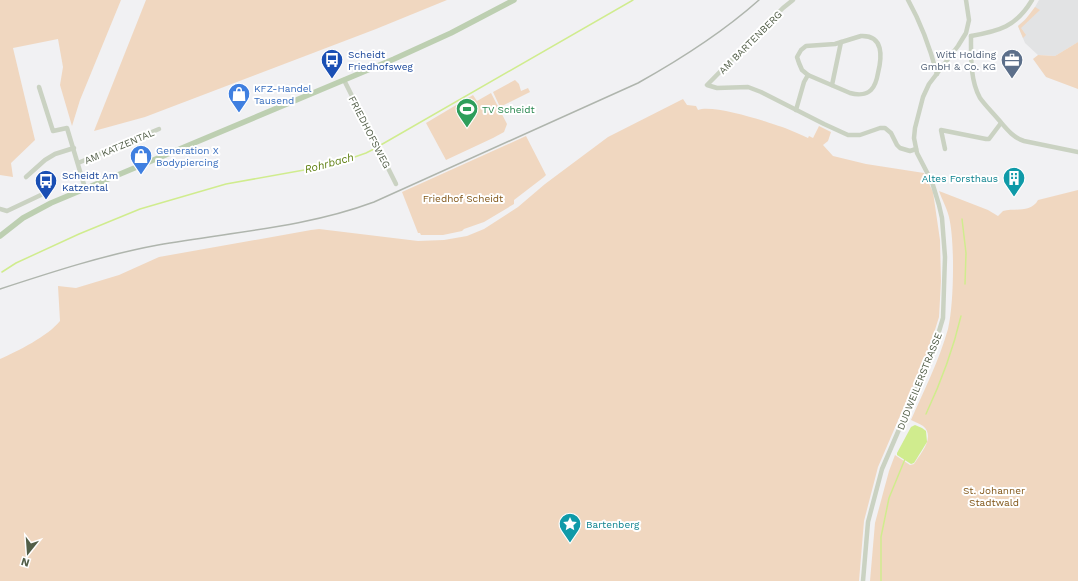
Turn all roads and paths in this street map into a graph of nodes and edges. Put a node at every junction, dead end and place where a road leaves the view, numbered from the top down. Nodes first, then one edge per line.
1 (514, 0) edge
2 (793, 0) edge
3 (908, 0) edge
4 (966, 0) edge
5 (1032, 0) edge
6 (966, 33) junction
7 (971, 36) junction
8 (841, 42) junction
9 (937, 74) junction
10 (808, 75) junction
11 (344, 80) junction
12 (832, 85) junction
13 (39, 87) dead end
14 (796, 110) junction
15 (1001, 123) junction
16 (159, 129) dead end
17 (74, 148) junction
18 (916, 149) junction
19 (945, 149) dead end
20 (1078, 152) edge
21 (78, 163) junction
22 (26, 177) dead end
23 (396, 184) dead end
24 (85, 188) junction
25 (43, 194) dead end
26 (0, 209) edge
27 (0, 236) edge
28 (863, 581) edge

1 - 11 main road
2 - 14 street, AM BARTENBERG
3 - 9 street
4 - 6 street
5 - 7 street
6 - 7 street
6 - 9 street, DUDWEILERSTRASSE
7 - 15 street
8 - 10 street
8 - 12 street
8 - 12 street
9 - 18 street, DUDWEILERSTRASSE
10 - 12 street
10 - 14 street
11 - 23 street, FRIEDHOFSWEG
11 - 24 main road
13 - 17 street
14 - 18 street
15 - 19 street
15 - 20 street
16 - 21 street, AM KATZENTAL
17 - 21 street
17 - 22 street
18 - 28 street, DUDWEILERSTRASSE
21 - 24 street
24 - 27 main road
25 - 26 street

